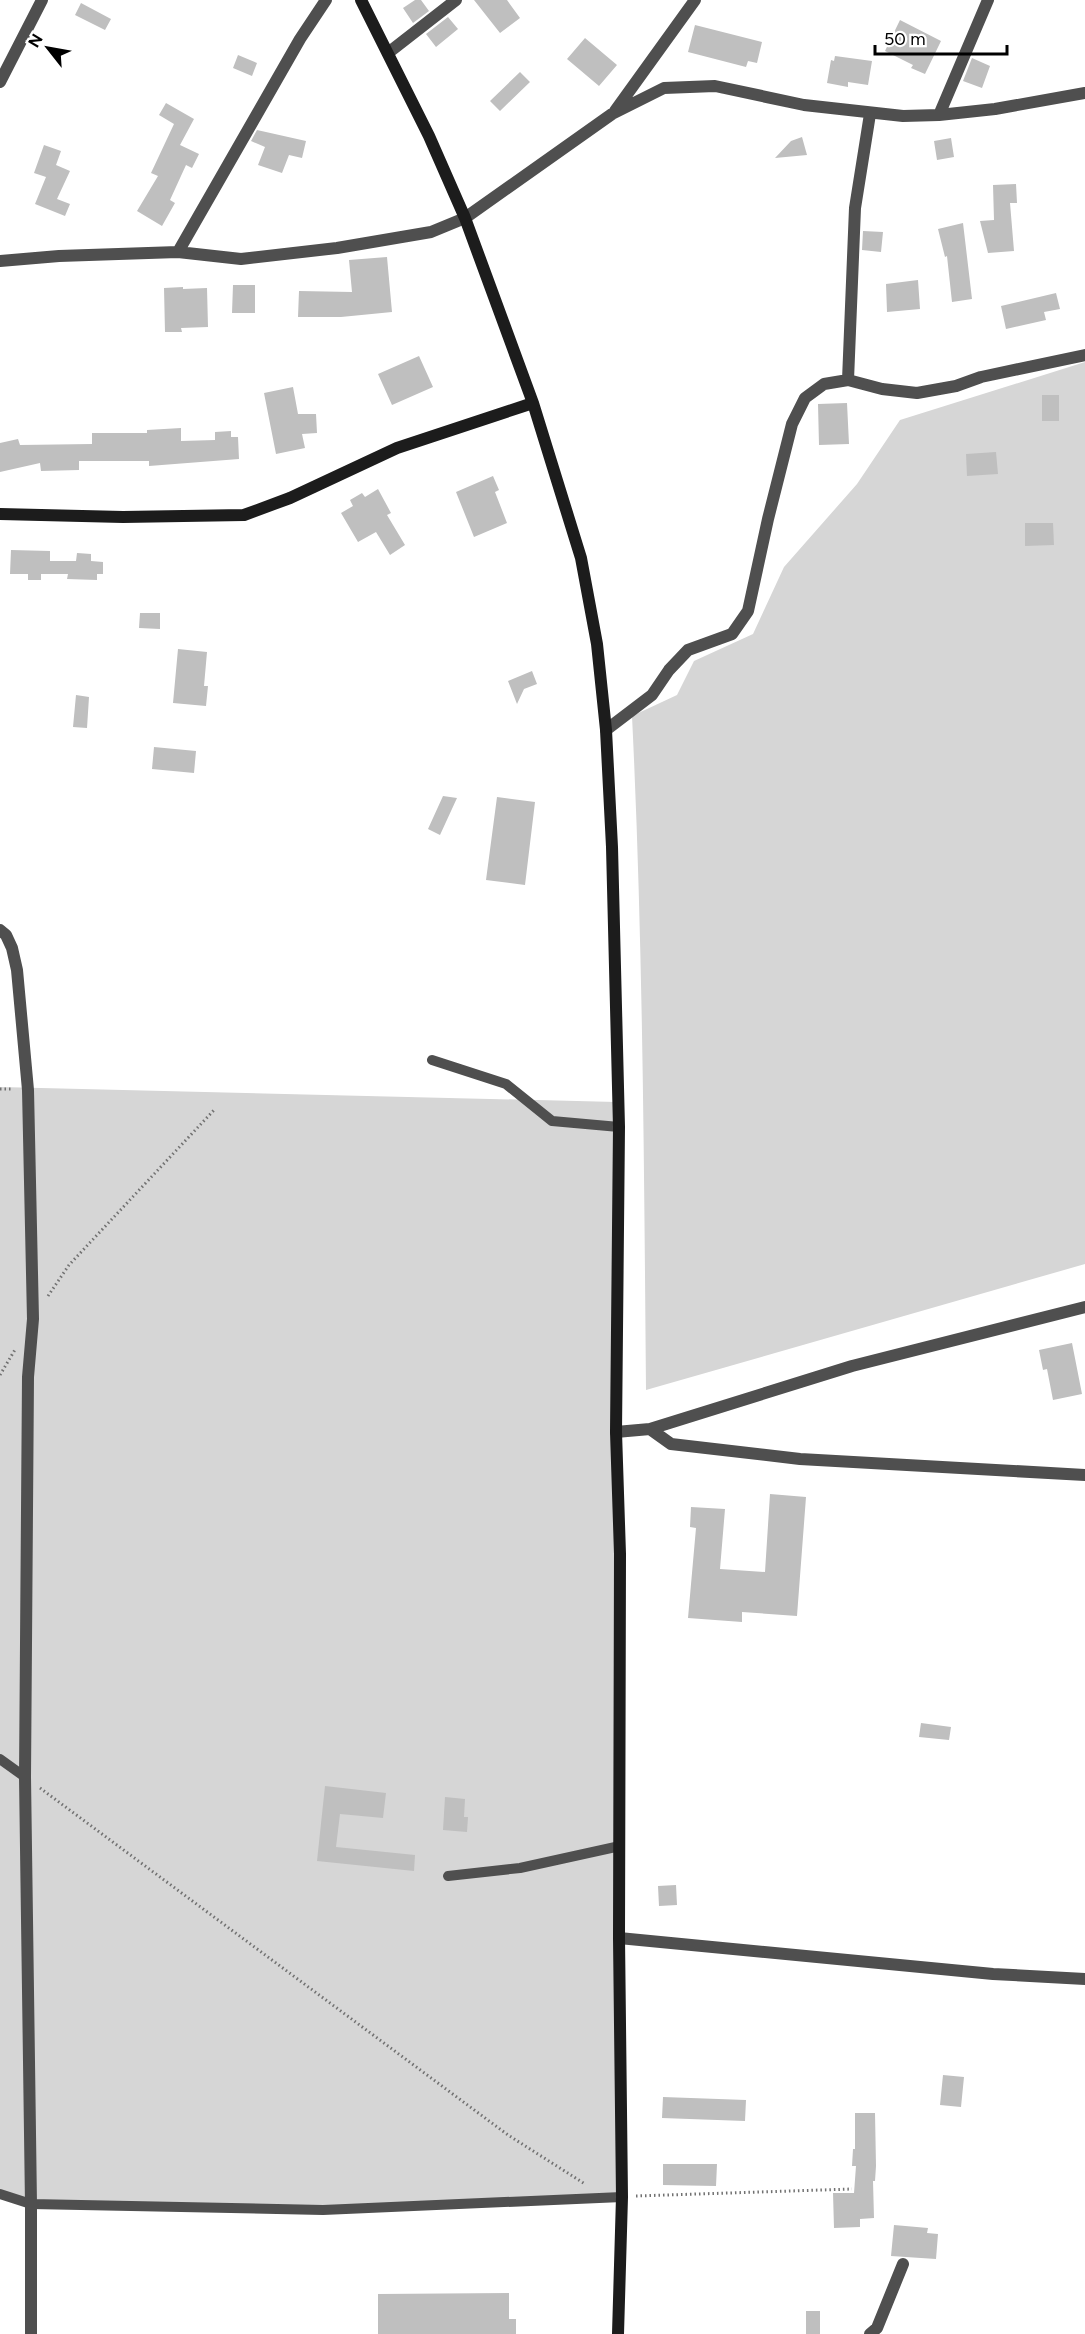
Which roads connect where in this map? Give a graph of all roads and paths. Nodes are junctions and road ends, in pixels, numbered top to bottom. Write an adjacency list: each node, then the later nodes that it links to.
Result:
1 (42, 0): 8 (street)
2 (326, 0): 14 (street)
3 (361, 0): 7 (main road)
4 (456, 0): 7 (street)
5 (695, 0): 10 (street)
6 (987, 0): 12 (street)
7 (388, 53): 13 (main road)
8 (0, 82)
9 (1085, 93): 12 (street)
10 (612, 114): 11 (street); 13 (street)
11 (870, 114): 12 (street); 17 (street)
12 (939, 115)
13 (465, 218): 14 (street); 18 (main road)
14 (178, 252): 15 (street)
15 (0, 261)
16 (1085, 355): 17 (street)
17 (848, 380): 20 (street)
18 (533, 403): 19 (main road); 20 (main road)
19 (0, 514)
20 (606, 730): 24 (main road)
21 (0, 930): 26 (street)
22 (432, 1060): 24 (lane)
23 (215, 1109): 26 (path)
24 (619, 1127): 30 (main road)
25 (1085, 1307): 29 (street)
26 (33, 1319): 33 (street)
27 (16, 1347): 28 (path)
28 (0, 1375)
29 (650, 1429): 30 (street); 31 (street)
30 (616, 1432): 34 (main road)
31 (1085, 1475)
32 (0, 1759): 33 (lane)
33 (25, 1777): 40 (path); 42 (street)
34 (620, 1846): 35 (lane); 36 (main road)
35 (448, 1876)
36 (619, 1938): 37 (street); 41 (main road)
37 (1085, 1979)
38 (852, 2189): 41 (path)
39 (0, 2194): 42 (lane)
40 (604, 2197): 41 (lane); 42 (lane)
41 (622, 2197): 45 (main road)
42 (32, 2204): 44 (street)
43 (903, 2264): 46 (street)
44 (31, 2334)
45 (618, 2334)
46 (870, 2334)

